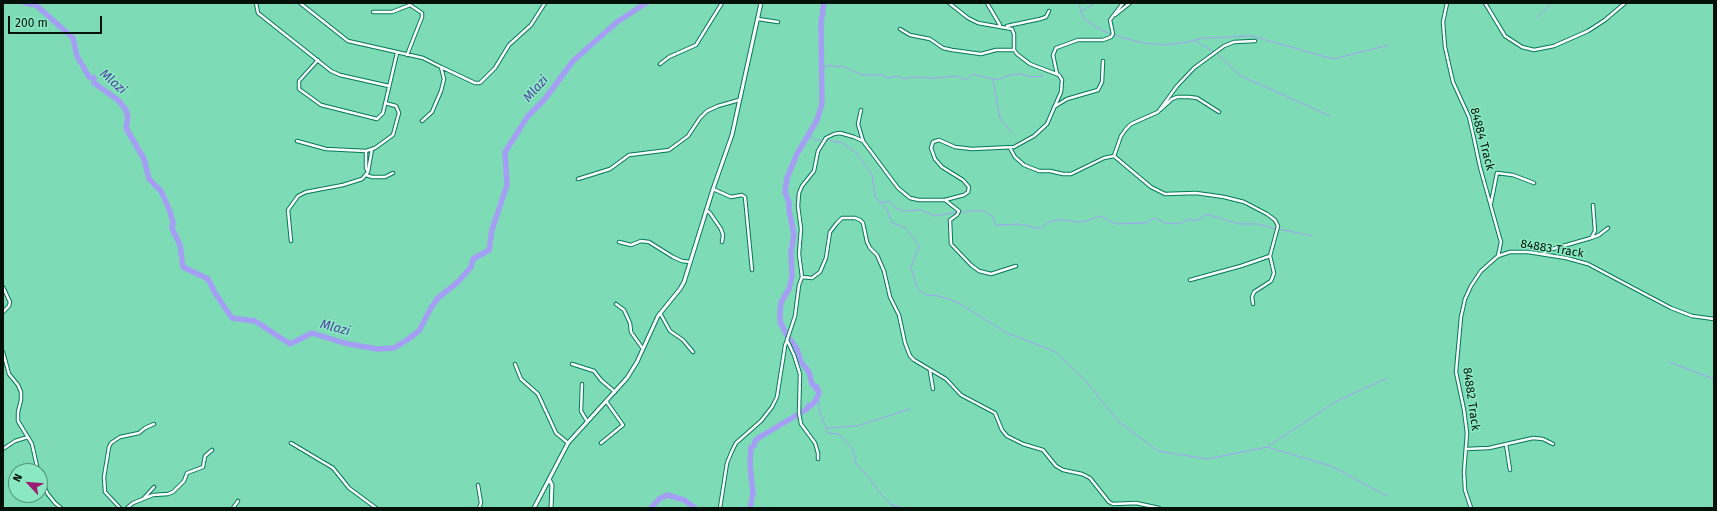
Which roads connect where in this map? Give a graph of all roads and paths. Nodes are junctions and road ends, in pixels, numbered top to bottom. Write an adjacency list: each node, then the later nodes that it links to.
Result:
1 (256, 3): 25 (street)
2 (300, 3): 23 (street)
3 (545, 3): 28 (street)
4 (722, 3): 27 (street)
5 (761, 3): 16 (street)
6 (949, 3): 18 (street)
7 (987, 3): 18 (street)
8 (1123, 3): 15 (street)
9 (1130, 3): 15 (street)
10 (1447, 3): 51 (street, 84884 Track)
11 (1485, 3): 12 (street)
12 (1625, 3)
13 (1049, 11): 19 (street)
14 (373, 12): 24 (street)
15 (1111, 18): 29 (street)
16 (758, 19): 17 (street); 31 (street)
17 (778, 22)
18 (1000, 26): 19 (street)
19 (1005, 26): 22 (street)
20 (900, 29): 22 (street)
21 (1255, 41): 35 (street)
22 (1014, 50): 29 (street)
23 (397, 53): 24 (street); 30 (street)
24 (407, 55): 28 (street)
25 (318, 60): 30 (street); 32 (street)
26 (1103, 61): 33 (street)
27 (660, 64)
28 (441, 67): 37 (street)
29 (1057, 74): 33 (street)
30 (389, 86): 32 (street)
31 (739, 100): 47 (street); 49 (street)
32 (385, 103): 41 (street)
33 (1054, 107): 40 (street)
34 (861, 110): 39 (street)
35 (1158, 112): 36 (street); 43 (street)
36 (1219, 112)
37 (422, 121)
38 (297, 141): 42 (street)
39 (863, 141): 50 (street); 65 (street)
40 (1010, 148): 43 (street); 50 (street)
41 (372, 149): 42 (street); 44 (street)
42 (366, 151): 44 (street)
43 (1114, 156): 60 (street)
44 (368, 172): 46 (street)
45 (393, 173): 46 (street)
46 (366, 175): 56 (street)
47 (578, 179)
48 (1534, 183): 51 (street)
49 (713, 188): 53 (street); 64 (street)
50 (945, 200): 63 (street)
51 (1491, 205): 61 (street, 84884 Track)
52 (1593, 205): 55 (street)
53 (706, 210): 58 (street); 62 (street)
54 (1608, 228): 55 (street)
55 (1591, 238): 59 (street)
56 (291, 240)
57 (619, 242): 62 (street)
58 (722, 242)
59 (1543, 255): 61 (street, 84883 Track); 72 (street, 84883 Track)
60 (1270, 256): 66 (street); 69 (street)
61 (1498, 256): 93 (street, 84882 Track)
62 (690, 262): 71 (street)
63 (1016, 266)
64 (752, 270)
65 (802, 277): 73 (street); 79 (street)
66 (1190, 280)
67 (3, 287): 70 (street)
68 (616, 304): 74 (street)
69 (1253, 304)
70 (3, 312)
71 (660, 313): 74 (street); 76 (street)
72 (1714, 319)
73 (787, 339): 95 (street); 112 (street)
74 (643, 349): 82 (street)
75 (3, 352): 86 (street)
76 (692, 352)
77 (515, 364): 88 (street)
78 (572, 364): 82 (street)
79 (930, 370): 81 (street); 113 (street)
80 (582, 384): 84 (street)
81 (933, 389)
82 (615, 392): 83 (street)
83 (606, 401): 84 (street); 89 (street)
84 (587, 421): 88 (street)
85 (154, 424): 105 (street)
86 (28, 438): 92 (street); 96 (street)
87 (291, 443): 108 (street)
88 (568, 443): 98 (street)
89 (602, 443)
90 (1506, 444): 91 (street); 93 (street); 97 (street)
91 (1553, 444)
92 (3, 449)
93 (1467, 449): 114 (street, 84882 Track)
94 (212, 450): 102 (street)
95 (818, 459)
96 (36, 463)
97 (1510, 470)
98 (549, 478): 110 (street); 111 (street)
99 (478, 485): 109 (street)
100 (154, 487): 102 (street)
101 (48, 494): 104 (street)
102 (143, 499): 106 (street)
103 (238, 501): 107 (street)
104 (61, 508)
105 (120, 508)
106 (127, 508)
107 (233, 508)
108 (376, 508)
109 (479, 508)
110 (534, 508)
111 (550, 508)
112 (720, 508)
113 (1159, 508)
114 (1472, 508)

